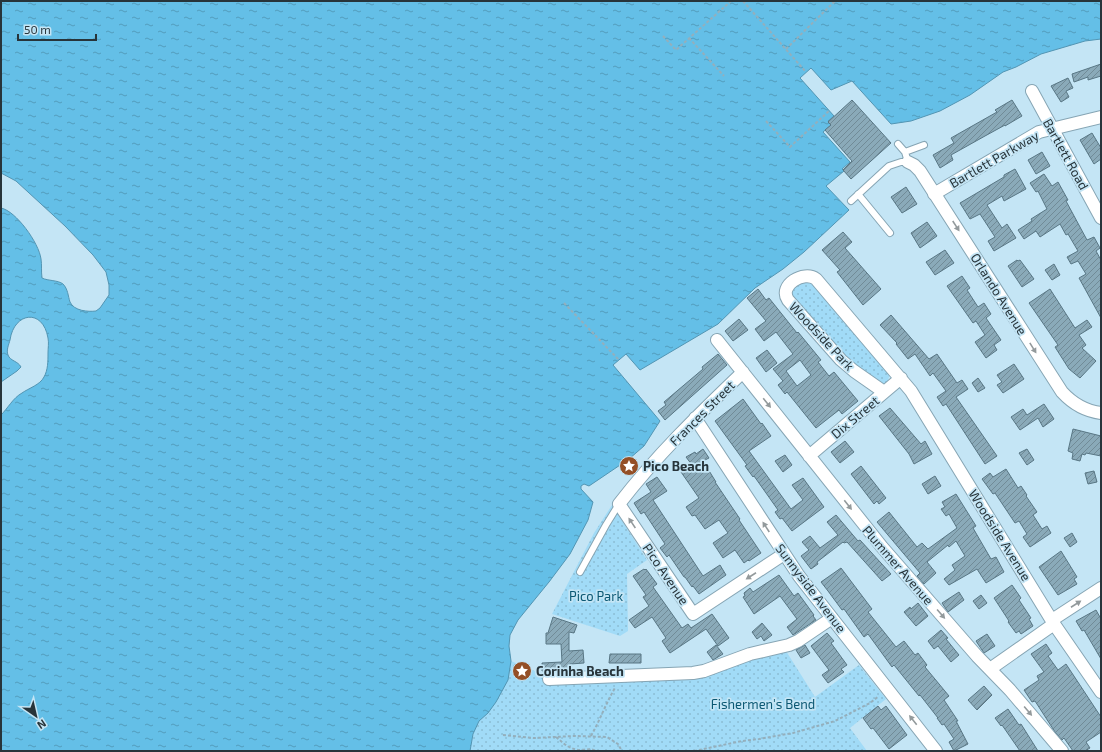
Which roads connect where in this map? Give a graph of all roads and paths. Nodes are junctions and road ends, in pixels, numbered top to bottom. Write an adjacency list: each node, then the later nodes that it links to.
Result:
1 (731, 1): 5 (path)
2 (743, 1): 6 (path)
3 (835, 1): 6 (path)
4 (663, 36): 5 (path)
5 (689, 38): 8 (path)
6 (786, 49): 7 (path)
7 (806, 72)
8 (724, 76)
9 (1032, 91): 13 (street, Bartlett Road)
10 (829, 111): 12 (path)
11 (1101, 117): 13 (street, Bartlett Parkway)
12 (766, 121)
13 (1052, 128): 18 (street, Bartlett Parkway); 20 (street, Bartlett Road)
14 (898, 144): 16 (lane)
15 (924, 145): 16 (lane)
16 (906, 157): 17 (lane); 18 (street, Orlando Avenue)
17 (858, 194): 19 (lane); 21 (lane)
18 (934, 194): 28 (street, Orlando Avenue, one-way to 28)
19 (850, 201)
20 (1101, 218)
21 (890, 232)
22 (564, 303): 24 (path)
23 (717, 340): 25 (street, Frances Street)
24 (619, 360)
25 (743, 372): 29 (street, Frances Street); 30 (street, Plummer Avenue, one-way to 30)
26 (901, 378): 27 (street, Dix Street); 27 (street, Woodside Park); 36 (street, Woodside Avenue)
27 (884, 392): 30 (street, Dix Street)
28 (1101, 413)
29 (695, 418): 31 (street, Frances Street); 32 (street, Sunnyside Avenue, one-way to 29)
30 (809, 456): 37 (street, Plummer Avenue, one-way to 37)
31 (619, 504): 32 (street, Pico Avenue, one-way to 31); 33 (lane)
32 (784, 554): 35 (street, Sunnyside Avenue)
33 (580, 572)
34 (1101, 588): 36 (street, one-way to 34)
35 (832, 618): 38 (street); 40 (street, Sunnyside Avenue)
36 (1053, 622): 37 (street); 41 (street, Woodside Avenue)
37 (990, 669): 49 (street, Plummer Avenue, one-way to 49)
38 (621, 676): 39 (street); 44 (path)
39 (549, 679)
40 (889, 690): 47 (path); 48 (street, Sunnyside Avenue, one-way to 40)
41 (1101, 692)
42 (503, 736): 43 (path)
43 (555, 736): 44 (path); 45 (path)
44 (591, 736): 46 (path)
45 (596, 751)
46 (622, 751)
47 (694, 751)
48 (936, 751)
49 (1062, 751)

